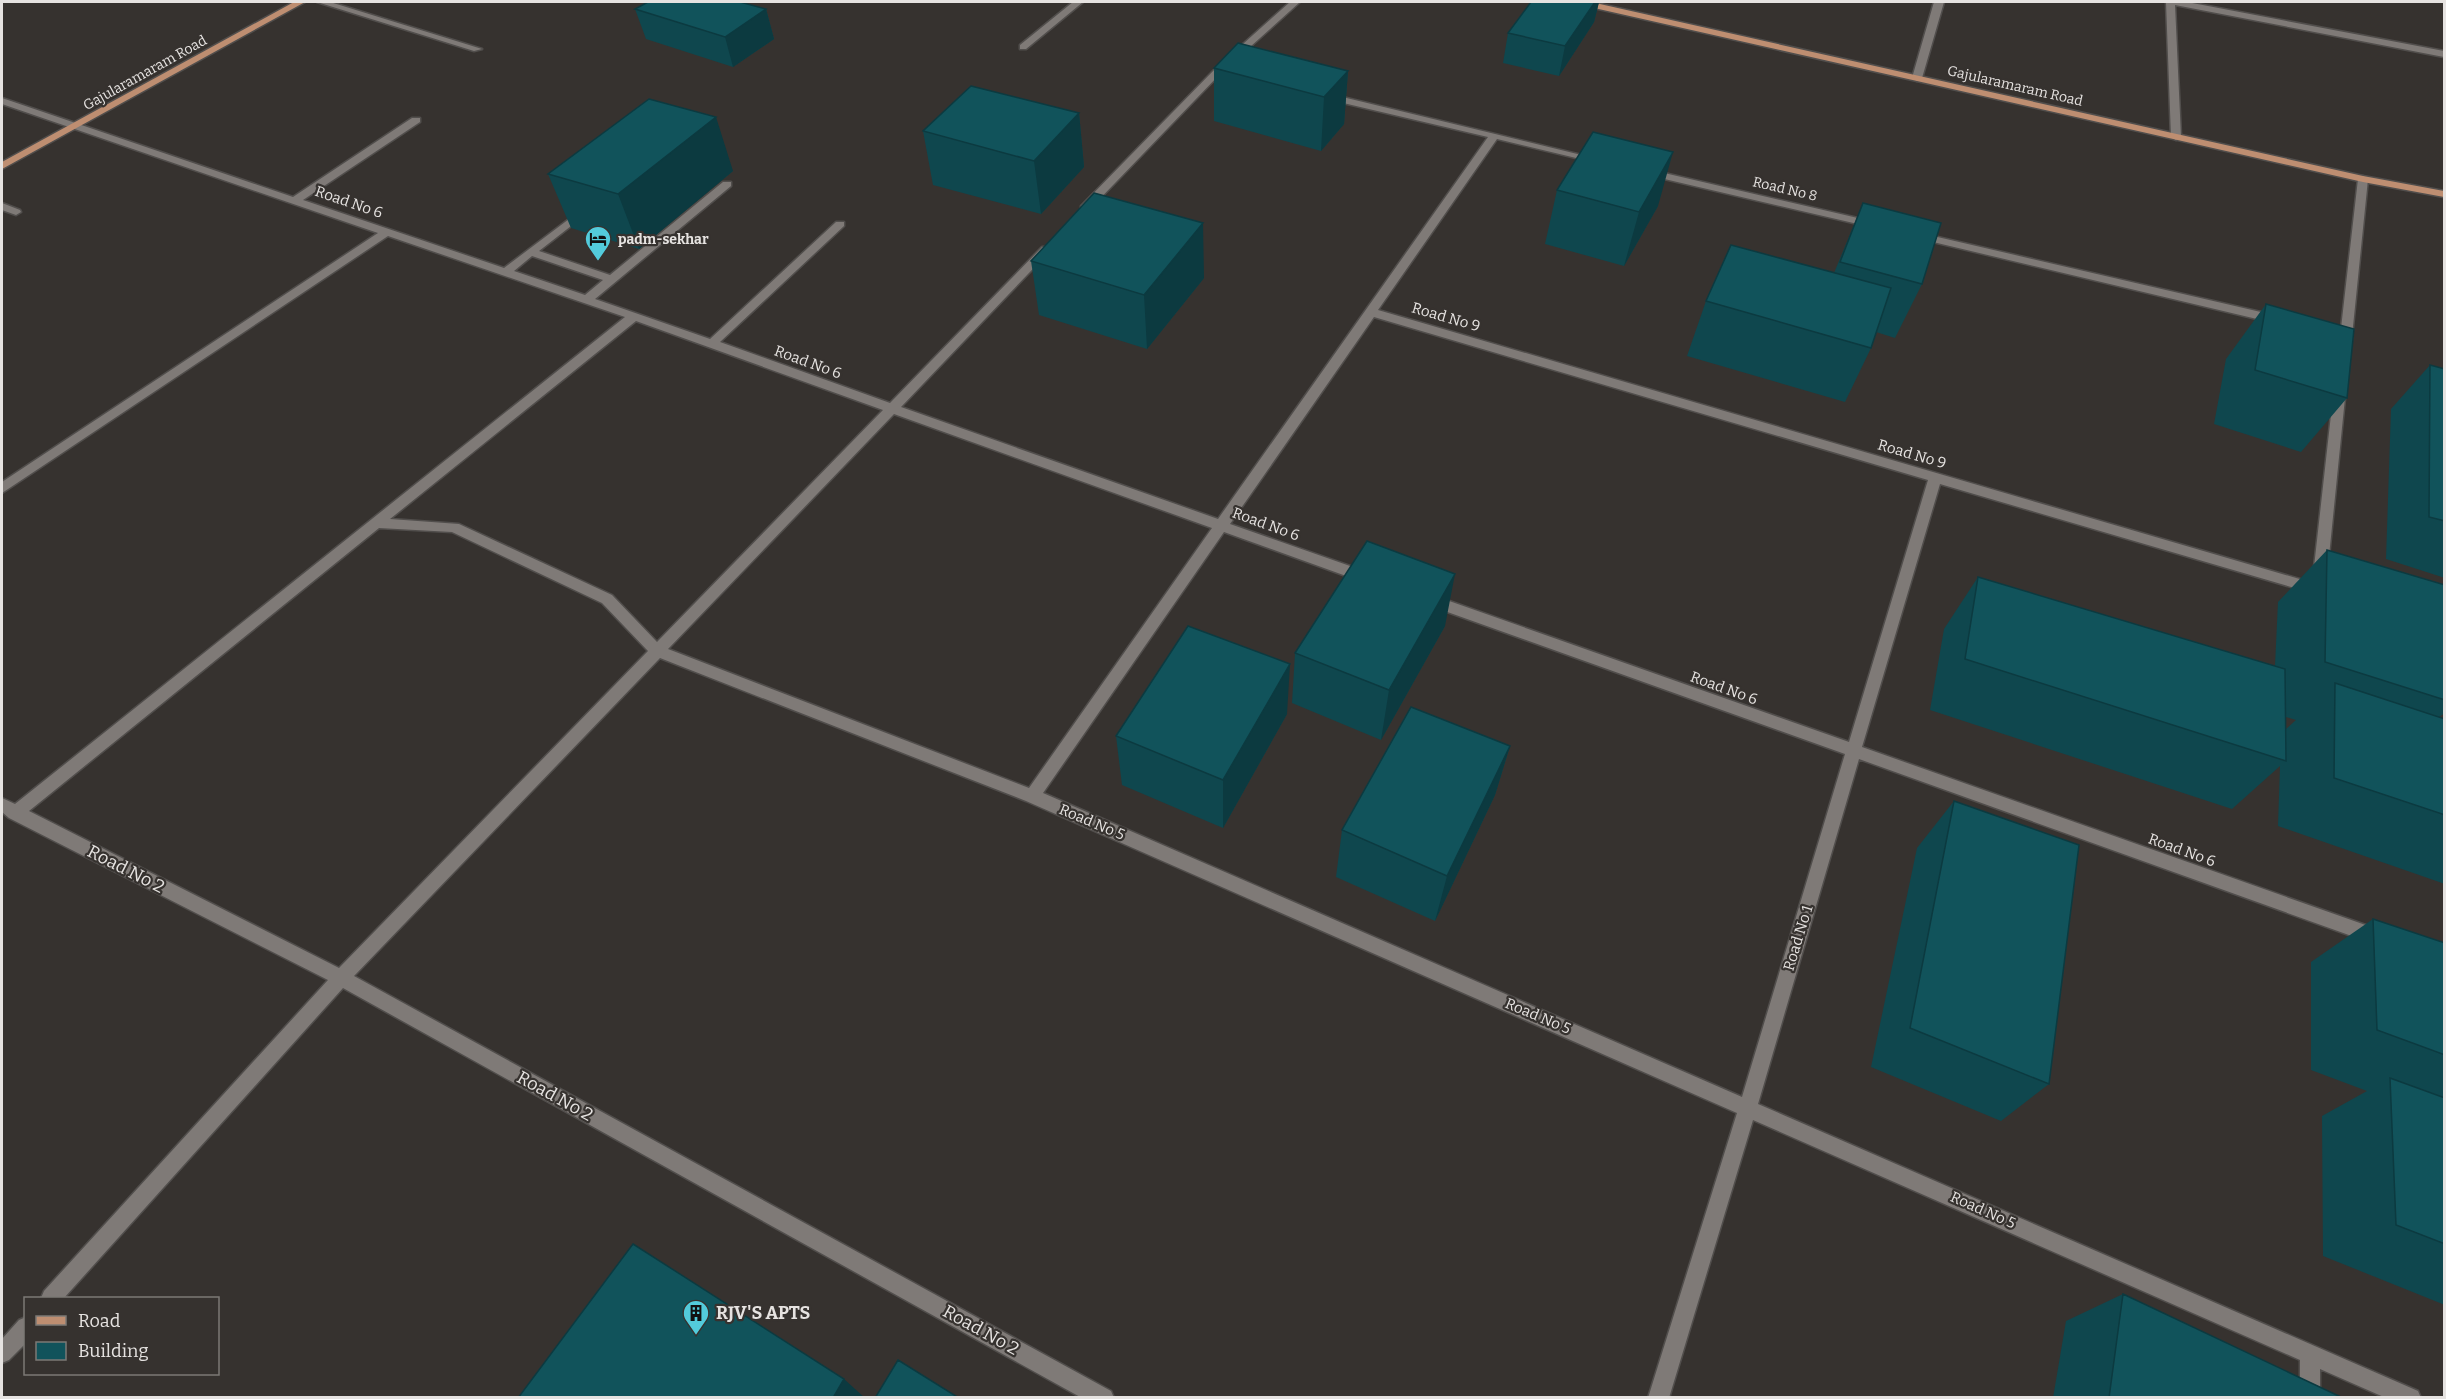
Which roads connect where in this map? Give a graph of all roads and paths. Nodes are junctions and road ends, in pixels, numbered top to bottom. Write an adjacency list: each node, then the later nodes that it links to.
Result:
1 (300, 2): 17 (main road, Gajularamaram Road)
2 (322, 2): 11 (street)
3 (1078, 2): 10 (street)
4 (1295, 2): 30 (street)
5 (1581, 2): 9 (main road, Gajularamaram Road)
6 (1940, 2): 13 (street)
7 (2170, 2): 19 (street)
8 (2175, 2): 12 (street)
9 (1604, 4): 13 (main road, Gajularamaram Road)
10 (1023, 47)
11 (477, 49)
12 (2445, 54)
13 (1917, 78): 19 (main road, Gajularamaram Road)
14 (1310, 93): 18 (street)
15 (2, 101): 17 (street, Road No 6)
16 (416, 120): 26 (street)
17 (74, 128): 21 (main road, Gajularamaram Road); 26 (street, Road No 6)
18 (1494, 136): 20 (street); 40 (street)
19 (2176, 136): 23 (main road, Gajularamaram Road)
20 (1610, 163)
21 (2, 166)
22 (1634, 169): 32 (street, Road No 8)
23 (2363, 179): 25 (main road, Gajularamaram Road); 45 (street, Road No 9)
24 (727, 184): 38 (street)
25 (2445, 194)
26 (294, 201): 33 (street, Road No 6)
27 (595, 202): 36 (street)
28 (2, 206): 29 (street)
29 (16, 212)
30 (1071, 223)
31 (840, 224): 43 (street)
32 (1891, 229)
33 (387, 232): 37 (street, Road No 6); 46 (street)
34 (1902, 232): 42 (street)
35 (1054, 240): 44 (street)
36 (530, 252): 37 (street); 38 (street)
37 (504, 273): 39 (street, Road No 6)
38 (611, 279): 39 (street)
39 (586, 300): 41 (street, Road No 6)
40 (1371, 312): 45 (street, Road No 9); 48 (street)
41 (634, 316): 43 (street, Road No 6); 47 (street)
42 (2288, 322)
43 (711, 344): 44 (street, Road No 6)
44 (891, 409): 48 (street, Road No 6); 51 (street)
45 (1935, 477): 52 (street, Road No 1)
46 (2, 488)
47 (376, 523): 51 (street); 54 (street)
48 (1221, 526): 49 (street, Road No 6); 53 (street)
49 (1379, 582)
50 (1413, 594): 52 (street, Road No 6)
51 (657, 651): 53 (street, Road No 5); 56 (street)
52 (1854, 751): 55 (street, Road No 6); 57 (street, Road No 1)
53 (1032, 796): 57 (street, Road No 5)
54 (8, 809): 56 (street, Road No 2)
55 (2389, 942)
56 (341, 978): 58 (street); 62 (street, Road No 2)
57 (1748, 1107): 61 (street, Road No 5); 63 (street, Road No 1)
58 (53, 1297)
59 (24, 1329): 60 (street)
60 (2, 1353)
61 (2310, 1353): 64 (street); 65 (street, Road No 5)
62 (1104, 1398)
63 (1658, 1398)
64 (2310, 1398)
65 (2412, 1398)

